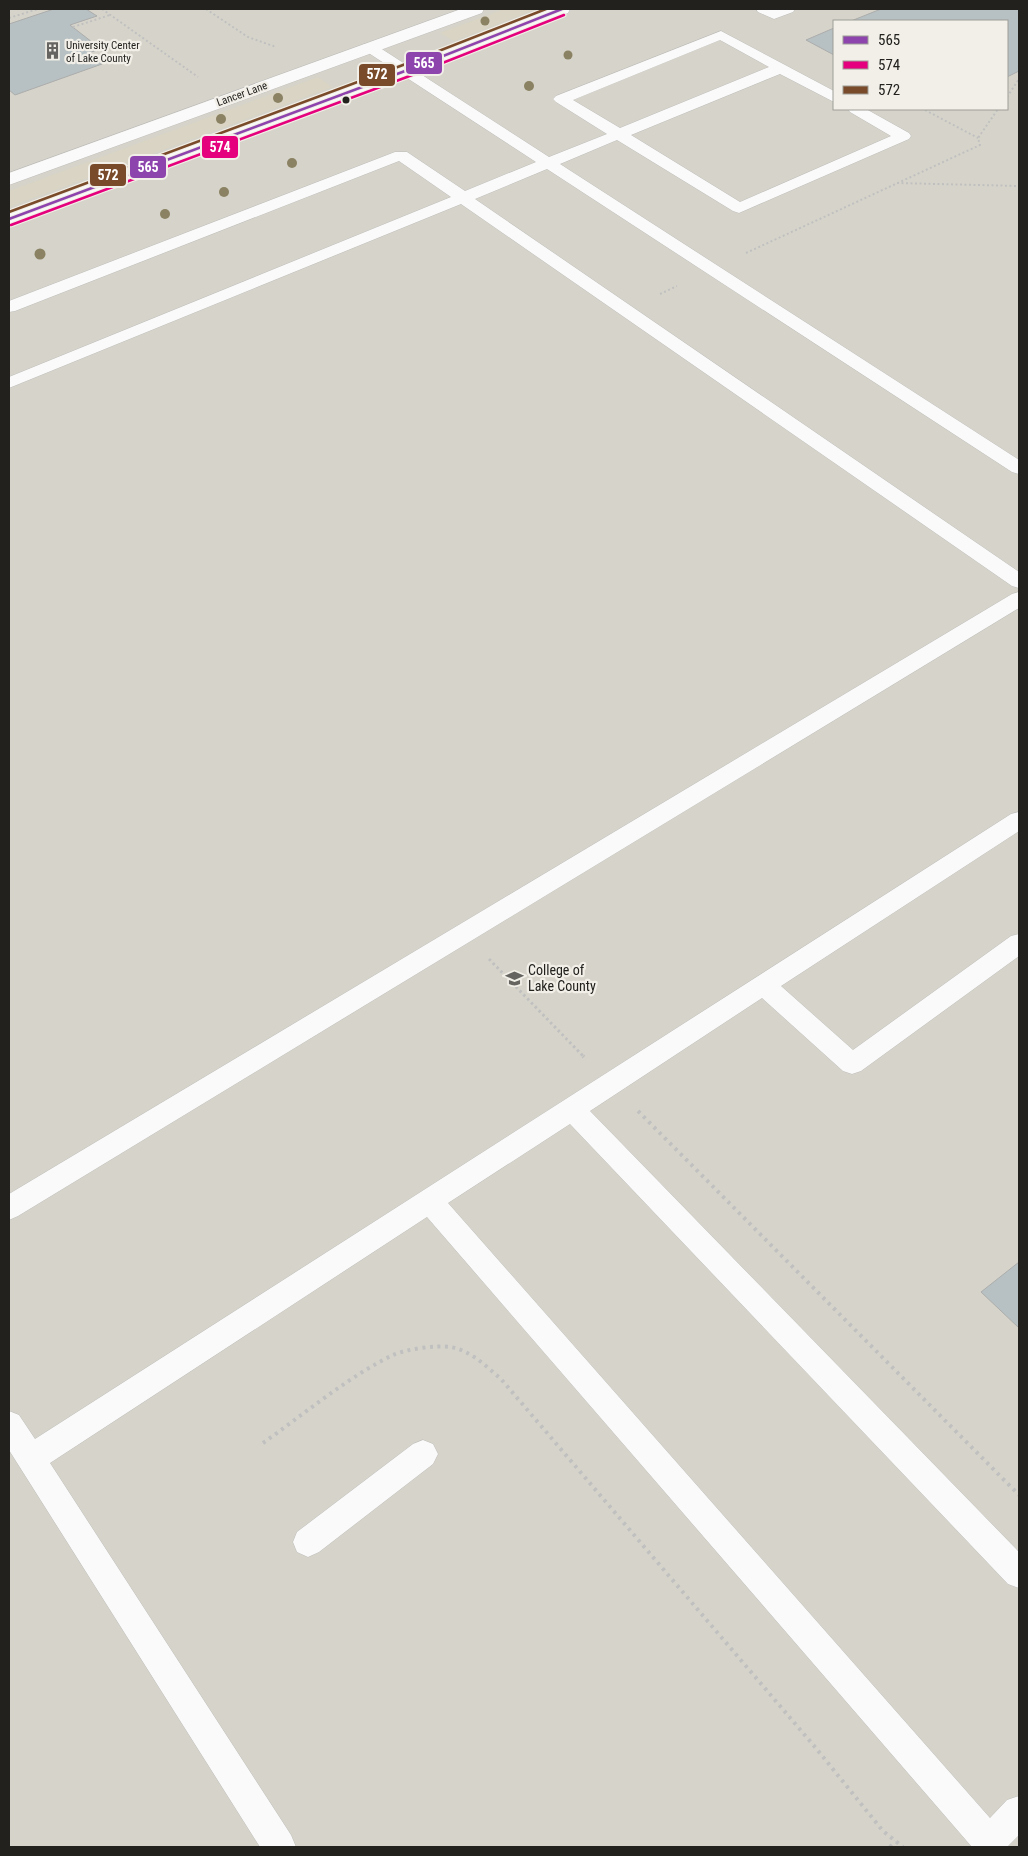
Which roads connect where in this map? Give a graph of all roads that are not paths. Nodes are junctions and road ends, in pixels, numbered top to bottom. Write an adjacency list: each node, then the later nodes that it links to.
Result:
1 (476, 9): 5 (street, Lancer Lane)
2 (562, 9): 7 (street)
3 (763, 9): 4 (lane)
4 (788, 9)
5 (369, 47): 7 (lane); 12 (street, Lancer Lane)
6 (781, 68): 8 (lane); 10 (lane); 10 (lane)
7 (405, 71): 11 (lane); 14 (street)
8 (833, 96)
9 (857, 110): 10 (lane)
10 (620, 134): 11 (lane)
11 (547, 164): 13 (lane); 17 (lane)
12 (9, 179)
13 (462, 197): 15 (lane); 16 (lane); 18 (lane)
14 (9, 219)
15 (9, 307)
16 (9, 383)
17 (1019, 468)
18 (1019, 581)
19 (1019, 599): 25 (lane)
20 (1019, 820): 22 (lane)
21 (1019, 943): 22 (lane)
22 (764, 985): 23 (lane)
23 (572, 1109): 24 (lane); 30 (lane)
24 (429, 1201): 28 (lane); 31 (lane)
25 (9, 1208)
26 (9, 1425): 28 (lane)
27 (422, 1454): 29 (lane)
28 (30, 1459): 32 (lane)
29 (308, 1542)
30 (1019, 1573)
31 (1019, 1812)
32 (279, 1847)

